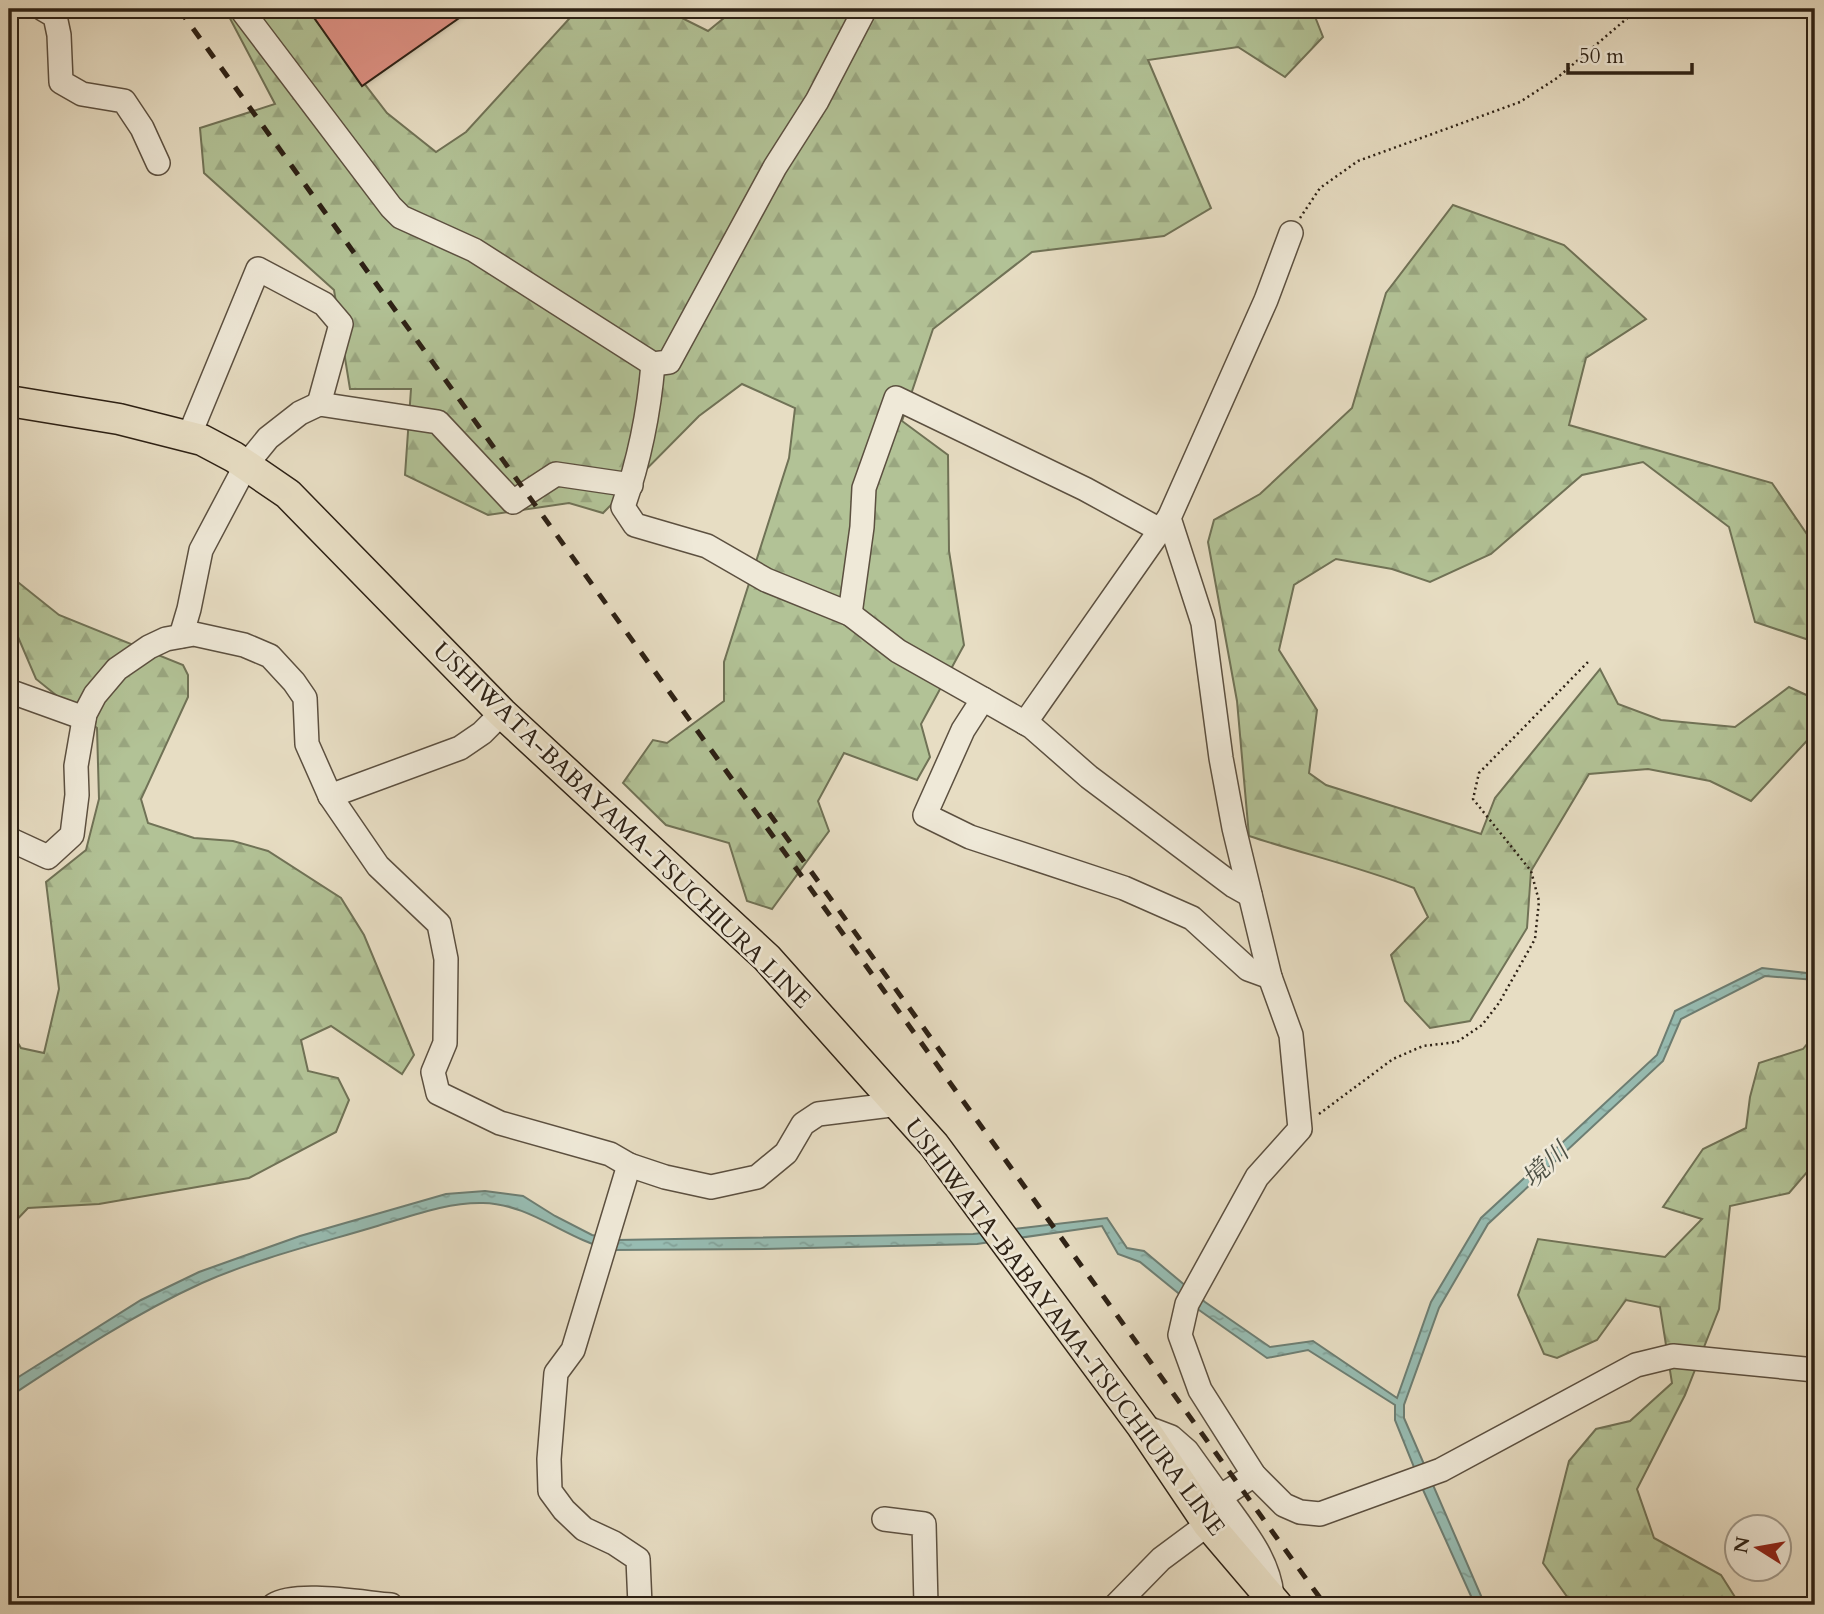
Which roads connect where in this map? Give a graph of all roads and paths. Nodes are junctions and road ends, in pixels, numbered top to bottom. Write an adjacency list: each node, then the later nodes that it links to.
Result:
1 (43, 9): 5 (street)
2 (241, 9): 7 (street)
3 (865, 9): 7 (street)
4 (1639, 9): 6 (path)
5 (158, 163)
6 (1291, 233): 13 (street)
7 (653, 364): 12 (street)
8 (9, 401): 10 (main road, USHIWATA-BABAYAMA-TSUCHIURA LINE)
9 (318, 404): 10 (street); 11 (street); 12 (street)
10 (190, 436): 11 (main road, USHIWATA-BABAYAMA-TSUCHIURA LINE)
11 (246, 465): 15 (street); 19 (main road, USHIWATA-BABAYAMA-TSUCHIURA LINE)
12 (631, 485): 14 (street)
13 (1165, 524): 14 (street); 21 (street); 24 (street)
14 (850, 614): 18 (street)
15 (181, 636): 20 (street); 22 (street)
16 (1588, 662): 27 (path)
17 (9, 691): 20 (street)
18 (983, 699): 21 (street); 25 (street)
19 (502, 713): 22 (street); 26 (main road, USHIWATA-BABAYAMA-TSUCHIURA LINE)
20 (84, 718): 23 (street)
21 (1025, 723): 24 (street)
22 (330, 796): 28 (street)
23 (9, 839)
24 (1250, 895): 25 (street)
25 (1270, 978): 27 (street)
26 (899, 1104): 28 (street); 30 (main road, USHIWATA-BABAYAMA-TSUCHIURA LINE)
27 (1300, 1129): 31 (street)
28 (629, 1166): 38 (street)
29 (1815, 1370): 31 (street)
30 (1142, 1426): 32 (street); 34 (main road, USHIWATA-BABAYAMA-TSUCHIURA LINE)
31 (1254, 1475): 32 (street)
32 (1220, 1497): 35 (street)
33 (884, 1519): 39 (street)
34 (1208, 1524): 35 (main road, USHIWATA-BABAYAMA-TSUCHIURA LINE); 40 (street)
35 (1274, 1602)
36 (274, 1605): 37 (street)
37 (391, 1605)
38 (640, 1605)
39 (926, 1605)
40 (1116, 1605)

